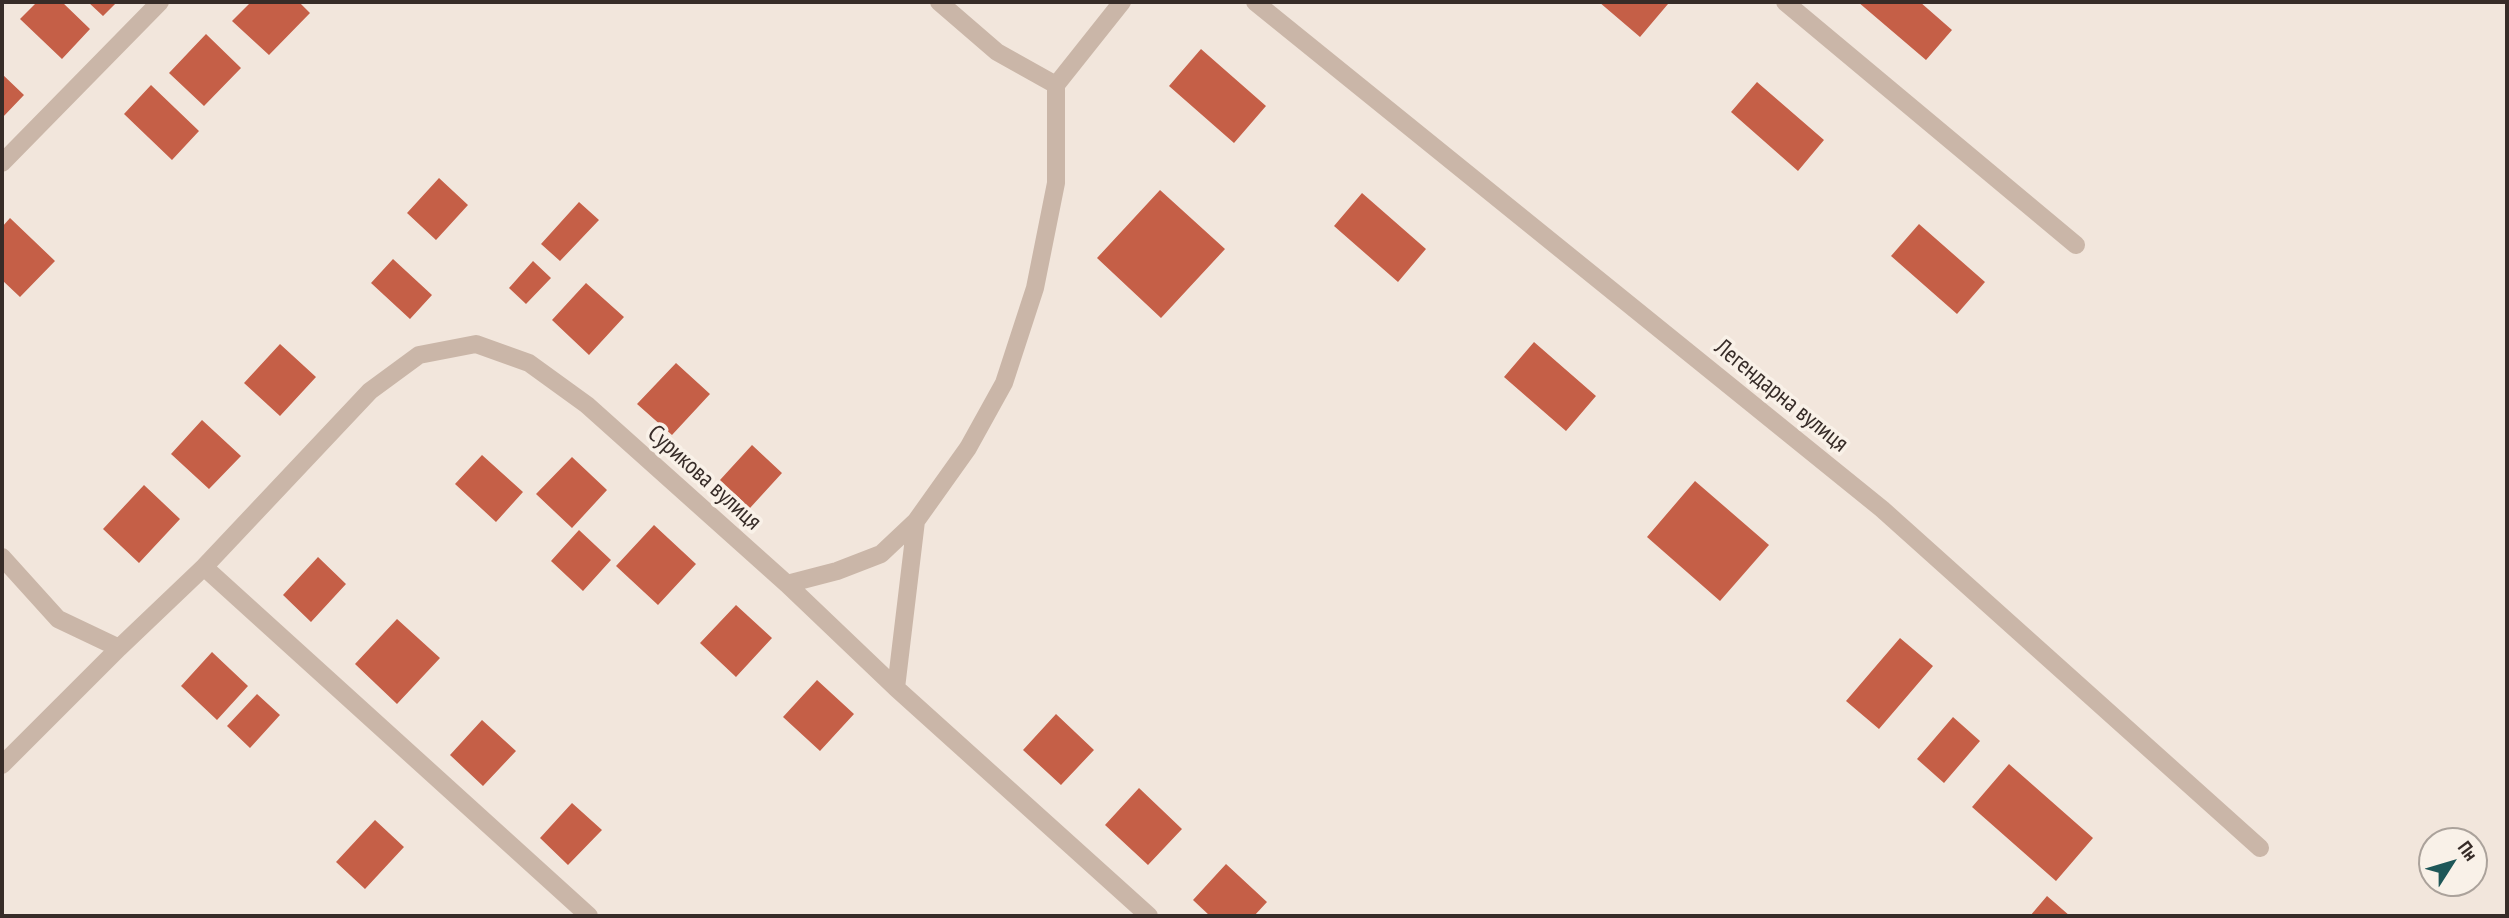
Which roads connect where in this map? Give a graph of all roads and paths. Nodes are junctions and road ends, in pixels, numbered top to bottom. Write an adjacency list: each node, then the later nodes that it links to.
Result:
1 (160, 2): 7 (street)
2 (939, 2): 6 (street)
3 (1122, 2): 6 (street)
4 (1255, 2): 16 (street, Легендарна вулиця)
5 (1785, 2): 8 (street)
6 (1056, 85): 9 (street)
7 (2, 163)
8 (2076, 245)
9 (916, 521): 12 (street); 14 (street)
10 (2, 557): 13 (street)
11 (204, 566): 12 (street, Сурикова вулиця); 13 (street, Сурикова вулиця); 17 (street)
12 (787, 584): 14 (street, Сурикова вулиця)
13 (119, 648): 15 (street, Сурикова вулиця)
14 (896, 688): 18 (street, Сурикова вулиця)
15 (2, 765)
16 (2260, 848)
17 (589, 916)
18 (1149, 916)

